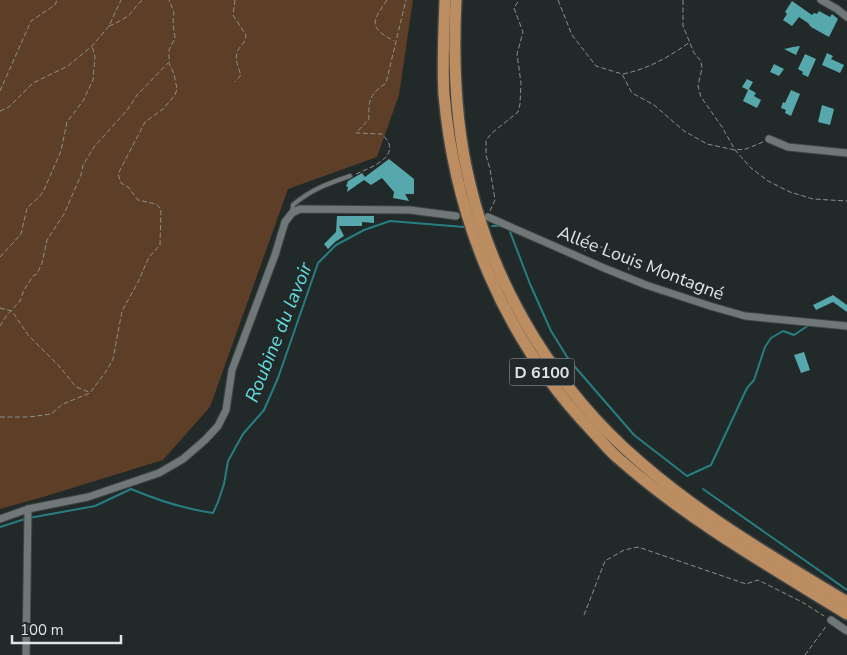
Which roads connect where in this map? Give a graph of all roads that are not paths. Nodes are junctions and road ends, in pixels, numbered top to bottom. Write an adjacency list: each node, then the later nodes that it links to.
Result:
1 (445, 0): 17 (main road, D 6100)
2 (456, 0): 16 (main road, D 6100)
3 (821, 0): 4 (street)
4 (837, 8): 5 (street); 6 (street)
5 (847, 8)
6 (847, 17)
7 (769, 139): 8 (street)
8 (847, 153)
9 (350, 176): 10 (lane)
10 (292, 213): 11 (street); 14 (street)
11 (456, 216)
12 (488, 216): 13 (street, Allée Louis Montagné)
13 (847, 326)
14 (28, 511): 15 (street); 20 (street)
15 (0, 519)
16 (847, 602)
17 (847, 614)
18 (831, 620): 19 (street)
19 (847, 631)
20 (26, 655)

